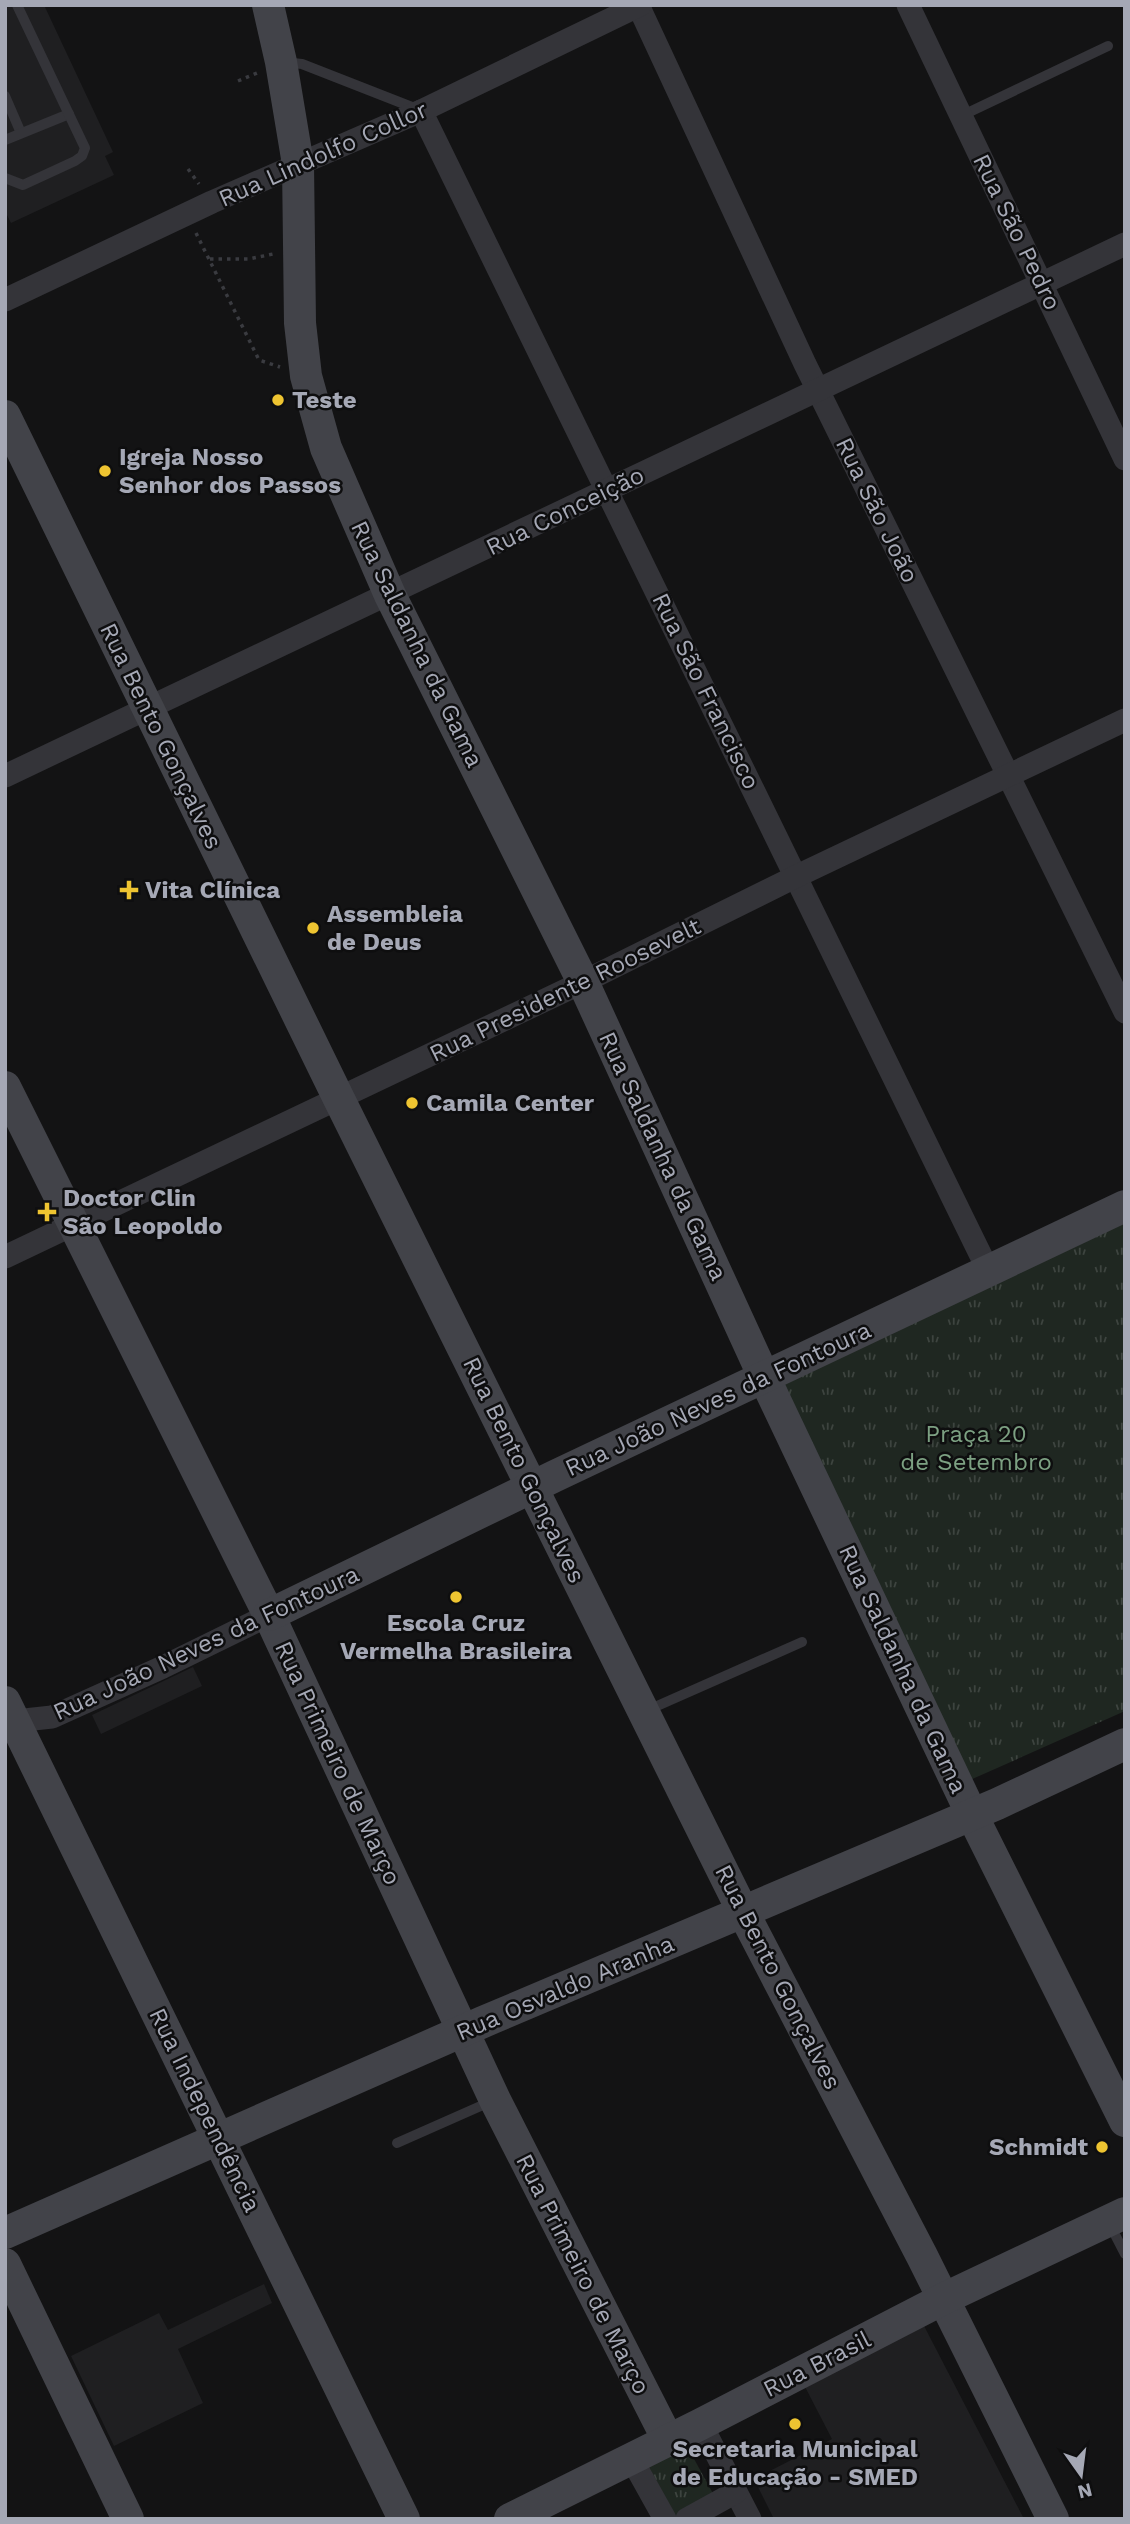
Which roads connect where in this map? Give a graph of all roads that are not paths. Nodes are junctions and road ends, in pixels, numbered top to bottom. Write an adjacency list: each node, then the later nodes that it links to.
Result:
1 (17, 5): 10 (lane)
2 (268, 5): 7 (street)
3 (289, 5): 7 (street)
4 (638, 5): 9 (street, Rua Lindolfo Collor); 19 (street, Rua São João)
5 (908, 5): 11 (street, Rua São Pedro)
6 (1108, 46): 11 (lane)
7 (292, 63): 9 (lane); 14 (street, Rua Saldanha da Gama)
8 (5, 96): 12 (lane)
9 (421, 111): 14 (street, Rua Lindolfo Collor); 22 (street, Rua São Francisco)
10 (69, 114): 12 (lane); 15 (lane)
11 (961, 116): 17 (street, Rua São Pedro)
12 (21, 133): 13 (lane)
13 (5, 140)
14 (308, 160): 18 (street, Rua Lindolfo Collor); 23 (street, Rua Saldanha da Gama)
15 (5, 178)
16 (1125, 244): 17 (street, Rua Conceição)
17 (1042, 284): 19 (street, Rua Conceição); 21 (street, Rua São Pedro)
18 (5, 300)
19 (818, 389): 22 (street, Rua Conceição); 26 (street, Rua São João)
20 (5, 416): 24 (street, Rua Bento Gonçalves)
21 (1125, 458)
22 (609, 491): 23 (street, Rua Conceição); 28 (street, Rua São Francisco)
23 (390, 595): 24 (street, Rua Conceição); 29 (street, Rua Saldanha da Gama)
24 (148, 710): 27 (street, Rua Conceição); 32 (street, Rua Bento Gonçalves)
25 (1125, 720): 26 (street, Rua Presidente Roosevelt)
26 (1007, 775): 28 (street, Rua Presidente Roosevelt); 30 (street, Rua São João)
27 (5, 776)
28 (797, 876): 29 (street, Rua Presidente Roosevelt); 36 (street, Rua São Francisco)
29 (583, 982): 32 (street, Rua Presidente Roosevelt); 37 (street, Rua Saldanha da Gama)
30 (1125, 1012)
31 (5, 1087): 34 (street, Rua Primeiro de Março)
32 (339, 1099): 34 (street, Rua Presidente Roosevelt); 38 (street, Rua Bento Gonçalves)
33 (1125, 1206): 36 (street, Rua João Neves da Fontoura)
34 (73, 1226): 35 (street, Rua Presidente Roosevelt); 39 (street, Rua Primeiro de Março)
35 (5, 1257)
36 (989, 1272): 37 (street, Rua João Neves da Fontoura)
37 (764, 1377): 38 (street, Rua João Neves da Fontoura); 44 (street, Rua Saldanha da Gama)
38 (532, 1488): 39 (street, Rua João Neves da Fontoura); 41 (street, Rua Bento Gonçalves)
39 (269, 1615): 42 (street, Rua João Neves da Fontoura); 46 (street, Rua Primeiro de Março)
40 (802, 1642): 41 (lane)
41 (644, 1712): 45 (street, Rua Bento Gonçalves)
42 (9, 1716): 49 (street, Rua Independência)
43 (1125, 1744): 44 (street, Rua Osvaldo Aranha)
44 (972, 1815): 45 (street, Rua Osvaldo Aranha); 48 (street, Rua Saldanha da Gama)
45 (743, 1912): 46 (street, Rua Osvaldo Aranha); 55 (street, Rua Bento Gonçalves)
46 (463, 2032): 47 (street, Rua Primeiro de Março); 49 (street, Rua Osvaldo Aranha)
47 (495, 2099): 50 (lane); 57 (street, Rua Primeiro de Março)
48 (1125, 2121)
49 (218, 2138): 52 (street, Rua Osvaldo Aranha); 62 (street, Rua Independência)
50 (397, 2143)
51 (1116, 2217): 53 (lane); 55 (street, Rua Brasil)
52 (5, 2234)
53 (1125, 2254)
54 (5, 2264): 61 (street)
55 (943, 2299): 56 (street, Rua Brasil); 60 (street, Rua Bento Gonçalves)
56 (701, 2424): 57 (street, Rua Brasil); 59 (street)
57 (668, 2440): 58 (street, Rua Brasil)
58 (631, 2458): 63 (street, Rua Brasil); 64 (street)
59 (736, 2493): 65 (street); 66 (street)
60 (1053, 2518)
61 (128, 2519)
62 (404, 2519)
63 (510, 2519)
64 (665, 2519)
65 (687, 2519)
66 (750, 2519)

